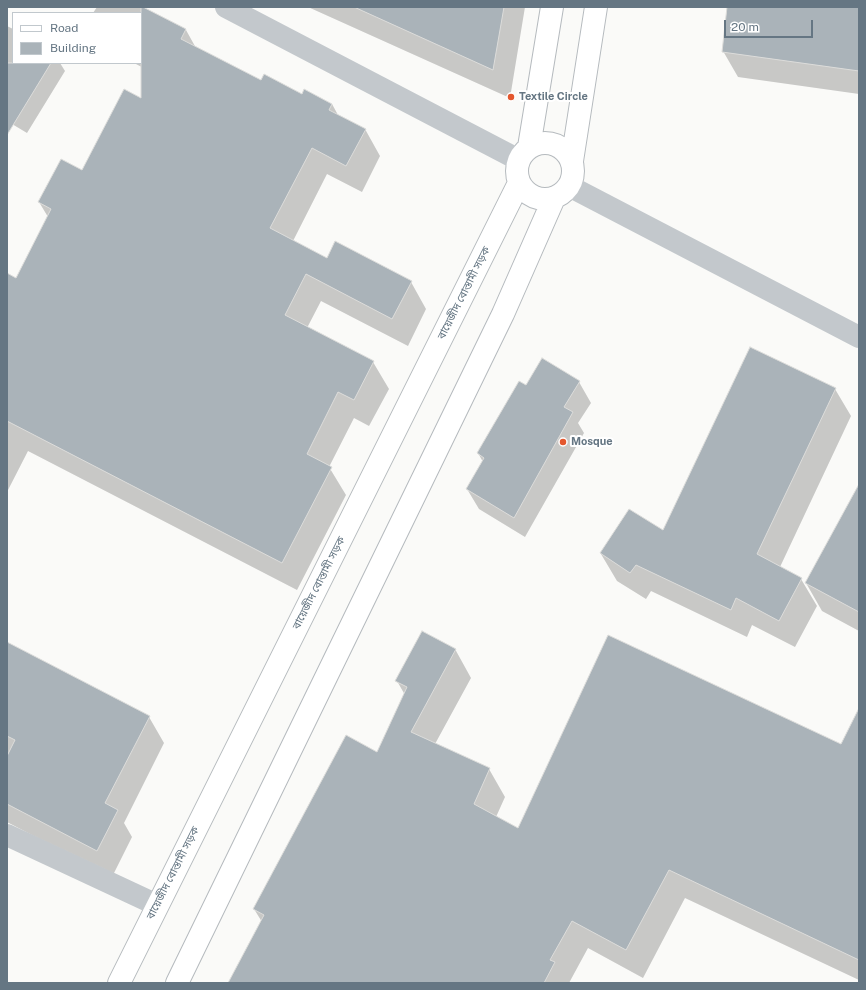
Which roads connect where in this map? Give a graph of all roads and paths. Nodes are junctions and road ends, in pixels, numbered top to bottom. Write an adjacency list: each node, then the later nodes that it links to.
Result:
1 (226, 7): 4 (street)
2 (552, 7): 4 (main road)
3 (596, 7): 5 (main road)
4 (524, 154): 5 (main road); 6 (main road)
5 (572, 161): 7 (main road)
6 (519, 183): 7 (main road); 10 (main road, বায়েজীদ বোস্তামী সড়ক)
7 (561, 192): 8 (street); 12 (main road)
8 (859, 337)
9 (7, 835): 10 (street)
10 (157, 904): 11 (main road, বায়েজীদ বোস্তামী সড়ক)
11 (119, 983)
12 (177, 983)

